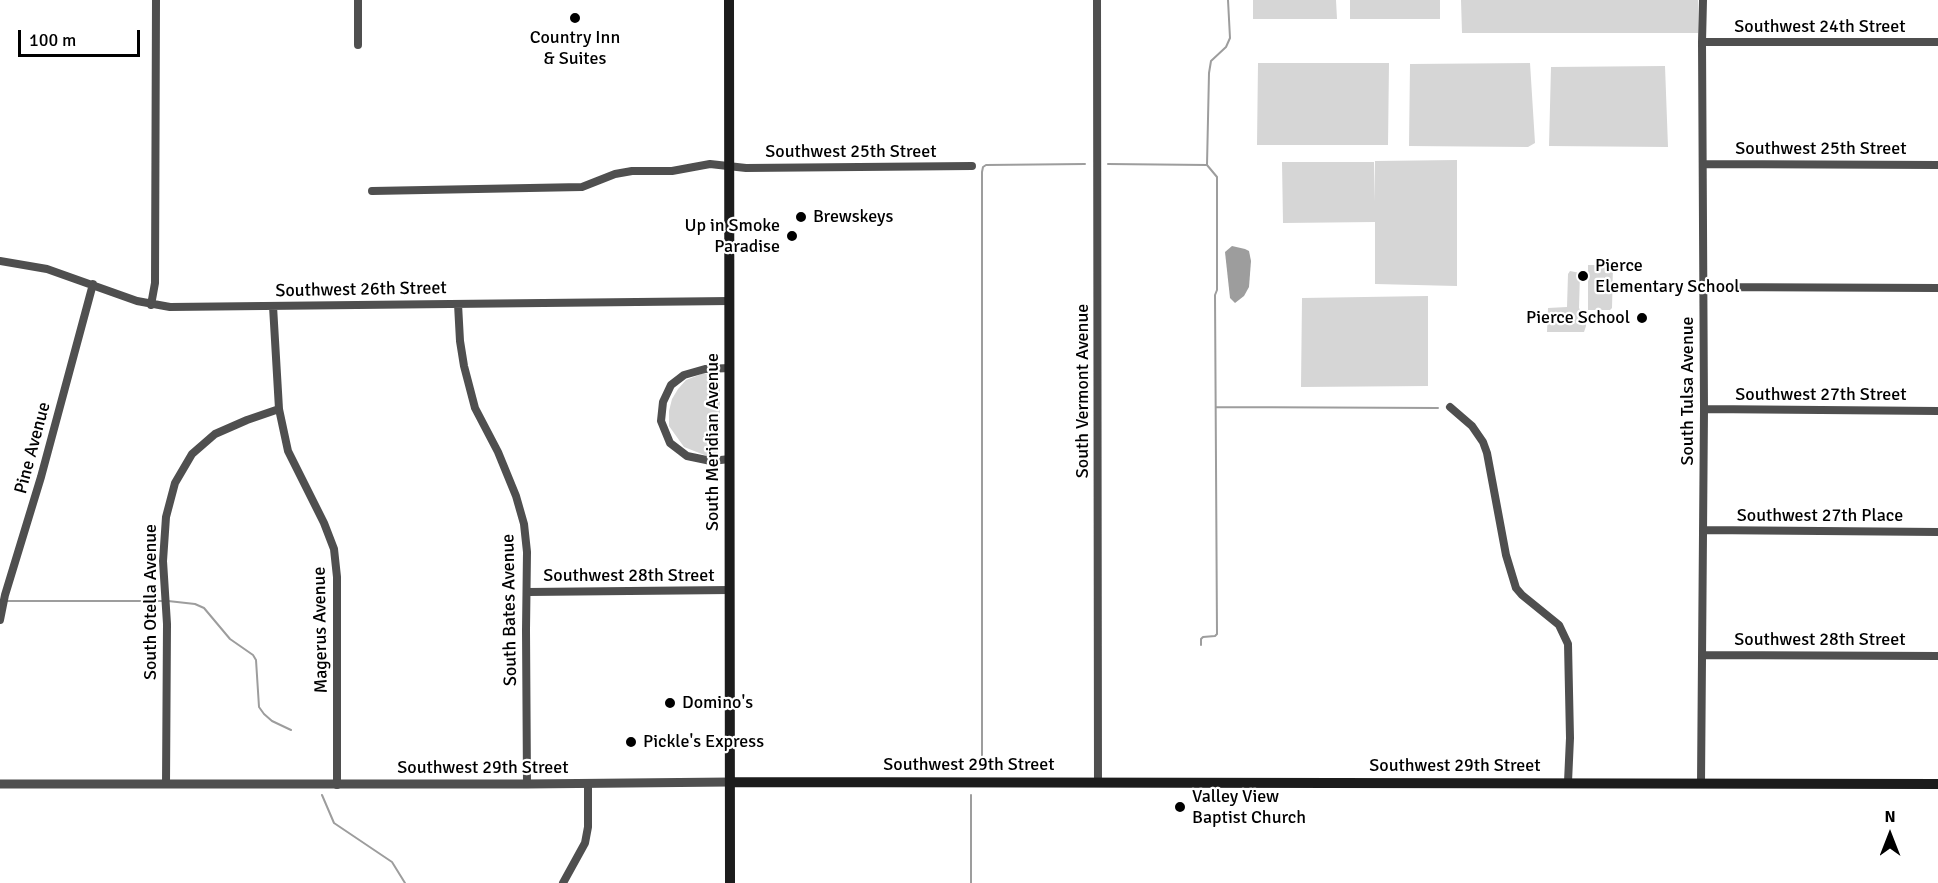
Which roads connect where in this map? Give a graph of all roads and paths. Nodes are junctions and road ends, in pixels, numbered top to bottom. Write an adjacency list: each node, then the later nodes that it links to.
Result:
1 (156, 0): 20 (street)
2 (358, 0): 8 (street)
3 (729, 0): 11 (main road, South Meridian Avenue)
4 (1097, 0): 36 (street, South Vermont Avenue)
5 (1703, 0): 6 (street, South Tulsa Avenue)
6 (1702, 42): 7 (street, Southwest 24th Street); 9 (street, South Tulsa Avenue)
7 (1938, 42)
8 (358, 45)
9 (1704, 164): 10 (street, Southwest 25th Street); 16 (street, South Tulsa Avenue)
10 (1938, 165)
11 (729, 166): 12 (street, Southwest 25th Street); 13 (street, Southwest 25th Street); 18 (main road, South Meridian Avenue)
12 (972, 166)
13 (372, 191)
14 (0, 261): 15 (street, Southwest 26th Street)
15 (93, 284): 20 (street, Southwest 26th Street); 32 (street, Pine Avenue)
16 (1704, 287): 17 (street); 25 (street, South Tulsa Avenue)
17 (1938, 288)
18 (730, 301): 19 (street, Southwest 26th Street); 22 (main road, South Meridian Avenue)
19 (458, 304): 21 (street, Southwest 26th Street); 31 (street, South Bates Avenue)
20 (151, 305): 21 (street, Southwest 26th Street)
21 (273, 306): 24 (street, Magerus Avenue)
22 (730, 368): 27 (main road, South Meridian Avenue); 27 (street)
23 (1450, 407): 37 (street)
24 (279, 409): 40 (street, South Otella Avenue); 41 (street, Magerus Avenue)
25 (1704, 409): 26 (street, Southwest 27th Street); 28 (street, South Tulsa Avenue)
26 (1938, 411)
27 (730, 459): 30 (main road, South Meridian Avenue)
28 (1703, 530): 29 (street, Southwest 27th Place); 33 (street, South Tulsa Avenue)
29 (1938, 532)
30 (730, 590): 31 (street, Southwest 28th Street); 35 (main road, South Meridian Avenue)
31 (528, 592): 42 (street, South Bates Avenue)
32 (0, 620)
33 (1703, 655): 34 (street, Southwest 28th Street); 38 (street, South Tulsa Avenue)
34 (1938, 656)
35 (730, 782): 36 (main road, Southwest 29th Street); 43 (street, Southwest 29th Street); 46 (main road, South Meridian Avenue)
36 (1098, 782): 37 (main road, Southwest 29th Street)
37 (1568, 782): 38 (main road, Southwest 29th Street)
38 (1701, 783): 44 (main road, Southwest 29th Street)
39 (0, 784): 40 (street, Southwest 29th Street)
40 (166, 784): 41 (street, Southwest 29th Street)
41 (337, 784): 42 (street, Southwest 29th Street)
42 (526, 784): 43 (street, Southwest 29th Street)
43 (588, 784): 45 (street)
44 (1938, 784)
45 (562, 883)
46 (730, 883)

